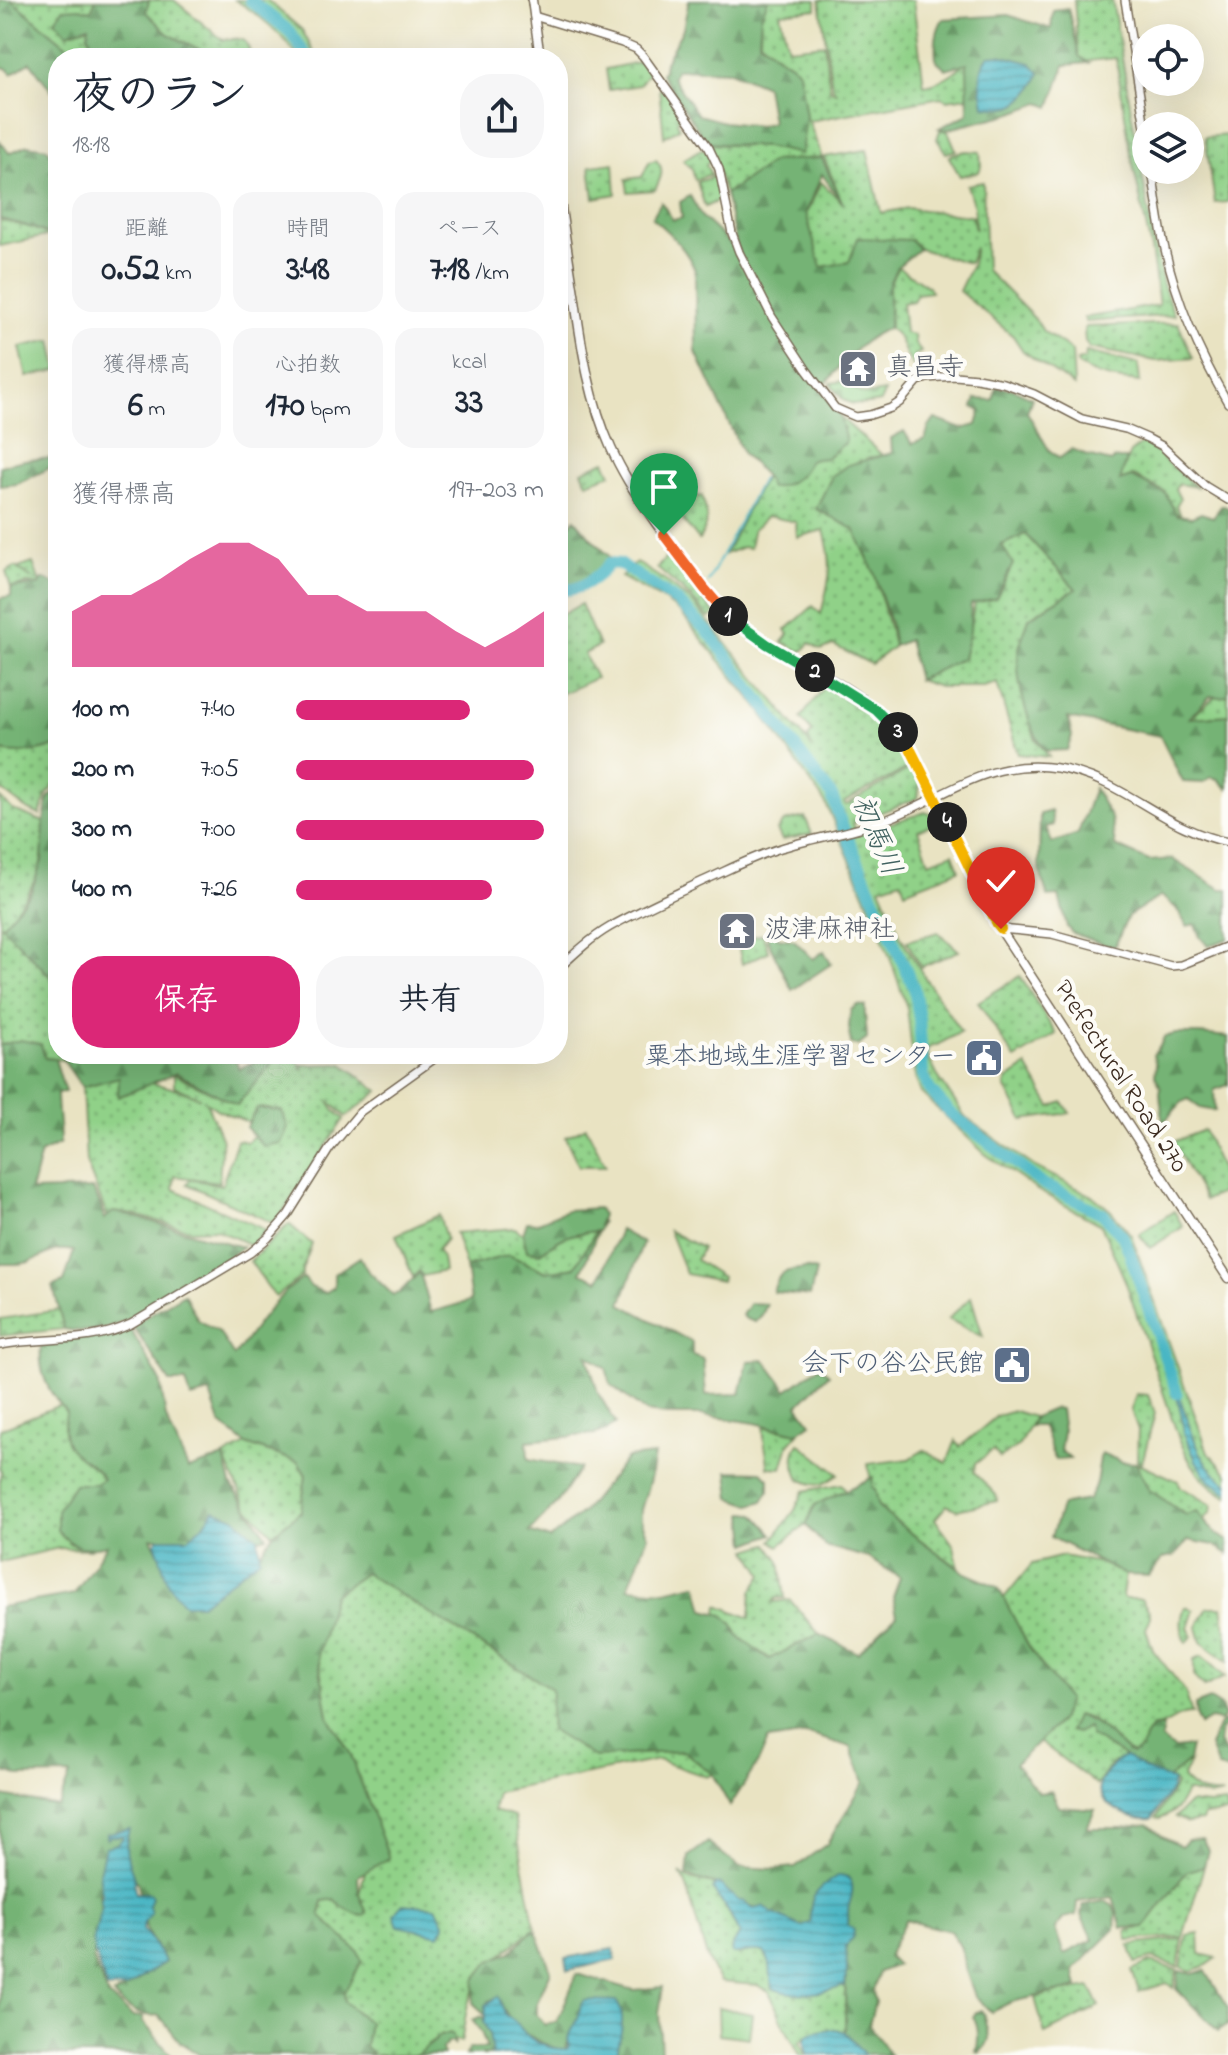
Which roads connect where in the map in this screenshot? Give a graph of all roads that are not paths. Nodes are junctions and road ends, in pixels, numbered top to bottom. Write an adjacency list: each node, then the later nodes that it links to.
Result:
1 (532, 0): 3 (main road)
2 (1125, 0): 5 (street)
3 (534, 16): 4 (main road); 9 (street)
4 (539, 48)
5 (1143, 112)
6 (1154, 184): 8 (street)
7 (568, 254): 10 (main road, Prefectural Road 270)
8 (1228, 403)
9 (1228, 500)
10 (934, 796): 11 (street); 12 (main road, Prefectural Road 270); 14 (street)
11 (1228, 842)
12 (1001, 929): 13 (street); 16 (main road, Prefectural Road 270)
13 (1228, 946)
14 (568, 961)
15 (427, 1064): 17 (street)
16 (1228, 1278)
17 (0, 1345)

